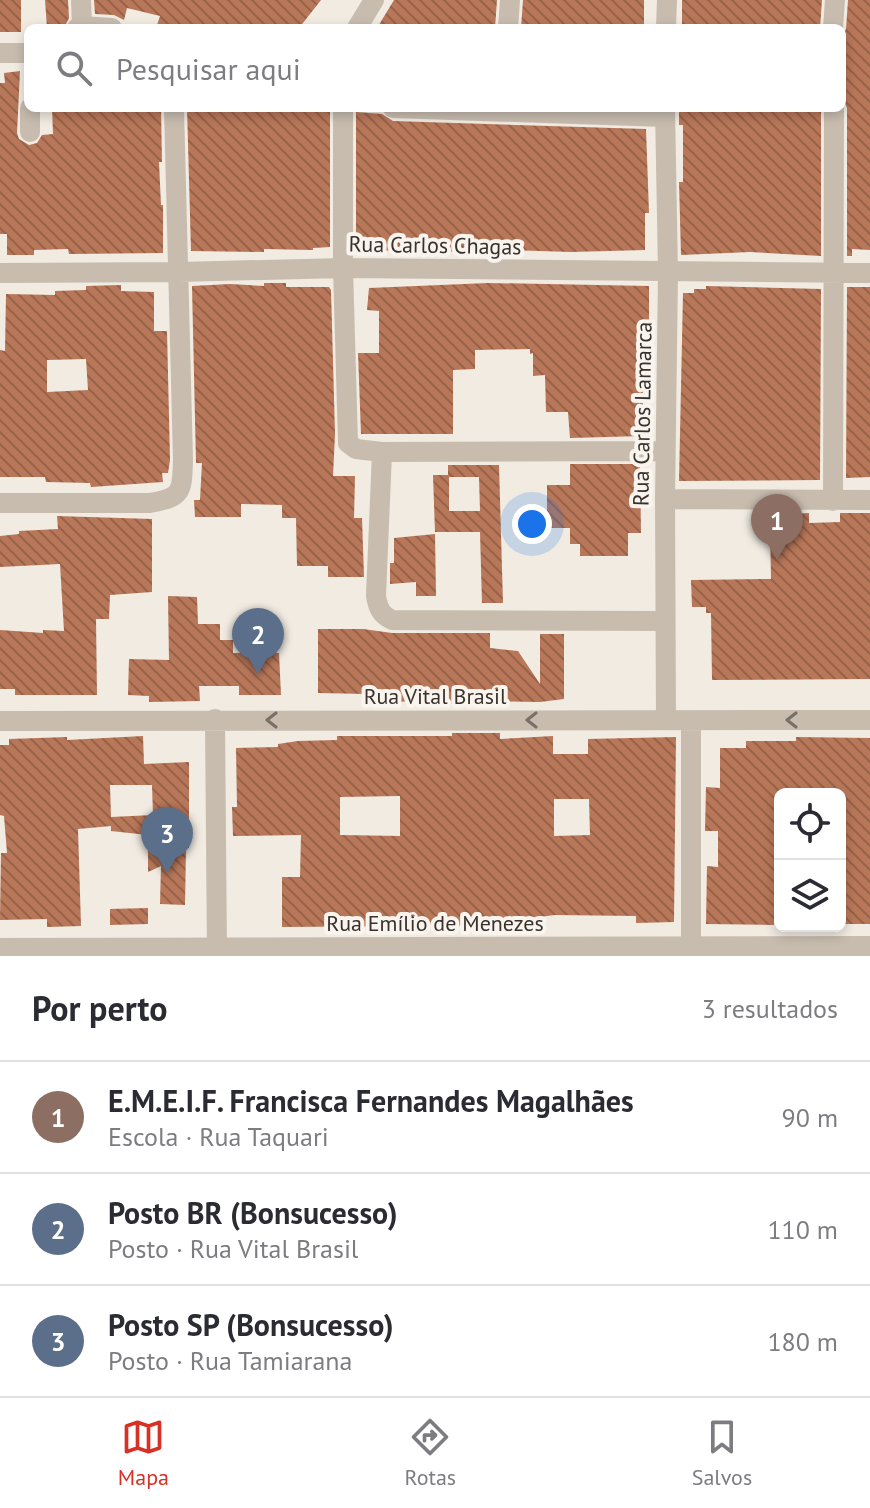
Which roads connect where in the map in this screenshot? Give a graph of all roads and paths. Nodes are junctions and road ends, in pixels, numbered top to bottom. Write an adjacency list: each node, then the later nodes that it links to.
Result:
1 (81, 0): 6 (street)
2 (374, 0): 7 (street)
3 (510, 0): 8 (street)
4 (667, 0): 9 (street)
5 (835, 0): 10 (street)
6 (79, 24)
7 (359, 24)
8 (508, 24)
9 (666, 24)
10 (833, 24)
11 (0, 53): 12 (street)
12 (24, 53)
13 (30, 112): 18 (street)
14 (174, 112): 20 (street)
15 (343, 112): 19 (street)
16 (665, 112): 22 (street, Rua Carlos Lamarca)
17 (834, 112): 23 (street)
18 (30, 132)
19 (343, 268): 20 (street, Rua Carlos Chagas); 22 (street, Rua Carlos Chagas); 26 (street)
20 (179, 272): 21 (street, Rua Carlos Chagas); 30 (street)
21 (0, 273)
22 (668, 273): 23 (street, Rua Carlos Chagas); 25 (street, Rua Carlos Lamarca)
23 (835, 273): 24 (street, Rua Carlos Chagas); 29 (street)
24 (870, 273)
25 (665, 451): 26 (street); 27 (street, Rua Carlos Lamarca)
26 (382, 452): 31 (street)
27 (665, 499): 29 (street); 31 (street, Rua Carlos Lamarca)
28 (870, 500): 29 (street)
29 (833, 501)
30 (0, 503)
31 (665, 621): 33 (street, Rua Carlos Lamarca)
32 (215, 719): 33 (street, Rua Vital Brasil, one-way to 32); 35 (street, Rua Vital Brasil); 39 (street)
33 (666, 720): 36 (street, Rua Vital Brasil)
34 (870, 720): 36 (street, Rua Vital Brasil, one-way to 36)
35 (0, 721)
36 (691, 721): 41 (street)
37 (870, 946): 40 (street, Rua Emílio de Menezes)
38 (0, 948): 39 (street, Rua Emílio de Menezes)
39 (217, 951): 41 (street, Rua Emílio de Menezes)
40 (829, 951): 41 (street, Rua Emílio de Menezes)
41 (691, 952)

